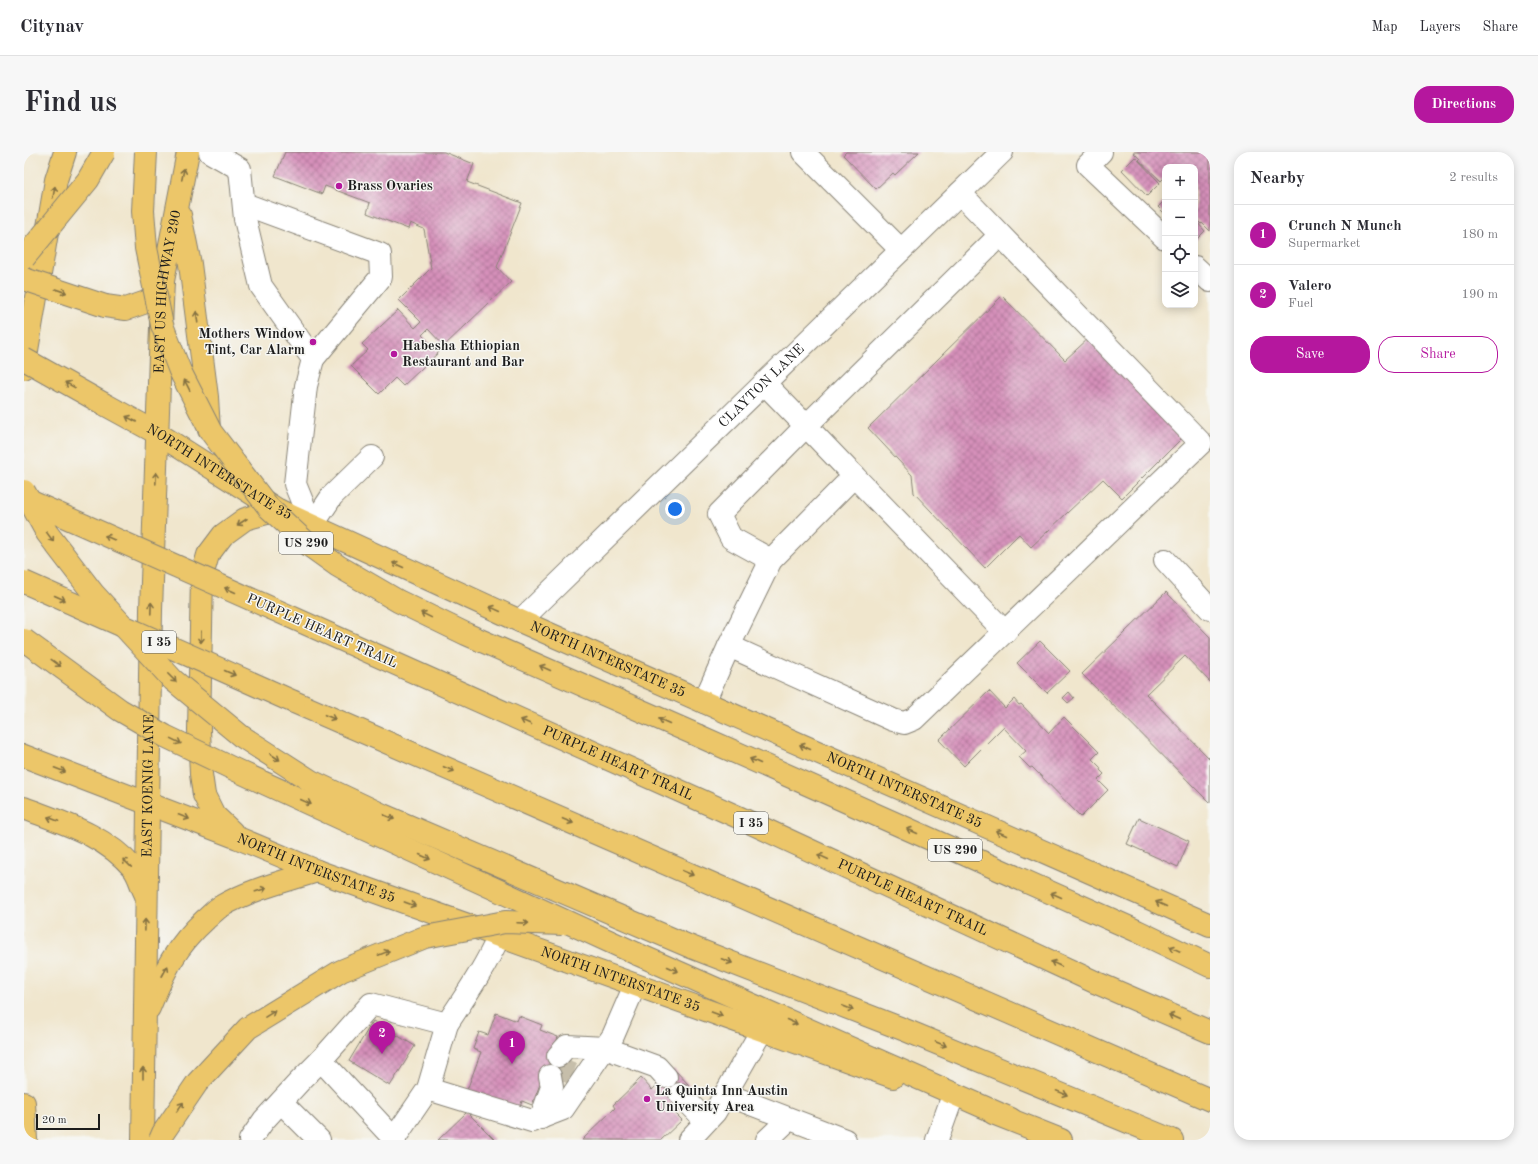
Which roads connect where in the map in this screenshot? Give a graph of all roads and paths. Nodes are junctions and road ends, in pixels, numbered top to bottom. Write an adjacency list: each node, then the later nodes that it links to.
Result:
1 (65, 152): 22 (main road, one-way to 1)
2 (104, 152): 15 (main road, bridge)
3 (146, 152): 50 (main road, US 290, one-way to 3, bridge)
4 (188, 152): 10 (main road, EAST US HIGHWAY 290, one-way to 4)
5 (210, 152): 11 (street)
6 (803, 152): 14 (street)
7 (1002, 152): 9 (street, CLAYTON LANE)
8 (1101, 152): 13 (street)
9 (960, 193): 12 (street); 14 (street, CLAYTON LANE)
10 (178, 201): 18 (main road, EAST US HIGHWAY 290); 30 (main road, one-way to 10)
11 (244, 204): 21 (street); 21 (street)
12 (1000, 235): 24 (street); 37 (street)
13 (1163, 236)
14 (901, 250): 23 (street, CLAYTON LANE)
15 (24, 258)
16 (1198, 270): 19 (street)
17 (24, 279): 18 (main road, one-way to 18, bridge)
18 (163, 281): 25 (main road, EAST US HIGHWAY 290)
19 (1210, 281)
20 (24, 359): 25 (main road, NORTH INTERSTATE 35, one-way to 20, bridge)
21 (313, 359): 31 (street)
22 (24, 368)
23 (764, 383): 24 (street); 36 (street, CLAYTON LANE)
24 (806, 426): 27 (street); 32 (street)
25 (157, 433): 30 (main road, NORTH INTERSTATE 35); 42 (main road, EAST KOENIG LANE, one-way to 25)
26 (372, 457): 31 (street)
27 (854, 476): 32 (street); 37 (street)
28 (24, 491): 49 (main road, one-way to 49, bridge)
29 (24, 499): 55 (main road, PURPLE HEART TRAIL / I 35, one-way to 29, bridge)
30 (278, 510): 31 (main road, NORTH INTERSTATE 35); 44 (main road, one-way to 44)
31 (312, 526): 36 (main road, NORTH INTERSTATE 35, one-way to 31)
32 (771, 560): 39 (street)
33 (1165, 560): 35 (street)
34 (24, 582): 65 (main road, I 35, one-way to 65, bridge)
35 (1210, 609)
36 (520, 621): 40 (main road, NORTH INTERSTATE 35)
37 (1005, 632): 39 (street)
38 (24, 640): 70 (main road, one-way to 70, bridge)
39 (729, 646): 40 (street)
40 (704, 702): 47 (main road, NORTH INTERSTATE 35, one-way to 40)
41 (24, 756): 42 (main road, NORTH INTERSTATE 35, one-way to 42)
42 (147, 803): 44 (main road, NORTH INTERSTATE 35, one-way to 44); 46 (main road, EAST KOENIG LANE)
43 (24, 808): 46 (main road, one-way to 43)
44 (238, 838): 45 (main road, NORTH INTERSTATE 35)
45 (317, 871): 48 (main road, NORTH INTERSTATE 35, one-way to 48); 52 (main road, one-way to 45)
46 (146, 896): 52 (main road, EAST KOENIG LANE, one-way to 46)
47 (1210, 925)
48 (499, 936): 51 (main road, NORTH INTERSTATE 35); 53 (street)
49 (691, 947): 75 (main road, one-way to 49, bridge); 83 (main road, one-way to 83)
50 (1210, 966)
51 (635, 985): 54 (main road, NORTH INTERSTATE 35, one-way to 54); 56 (street)
52 (144, 1020): 74 (main road, EAST KOENIG LANE, one-way to 52)
53 (446, 1024): 58 (street); 61 (street)
54 (762, 1030): 63 (street); 64 (main road, NORTH INTERSTATE 35)
55 (1210, 1032)
56 (605, 1048): 57 (street); 59 (street); 68 (street)
57 (564, 1054)
58 (321, 1060): 66 (street); 78 (street)
59 (666, 1077)
60 (554, 1081): 68 (street)
61 (428, 1089): 68 (street); 78 (street)
62 (680, 1094): 71 (street)
63 (725, 1094): 69 (street); 71 (street)
64 (952, 1098): 70 (main road, NORTH INTERSTATE 35); 82 (street)
65 (1210, 1100)
66 (281, 1102): 76 (street); 77 (street)
67 (24, 1103): 73 (main road)
68 (541, 1118)
69 (789, 1119): 80 (street); 81 (street)
70 (1011, 1119): 72 (main road, NORTH INTERSTATE 35)
71 (706, 1121): 79 (street)
72 (1046, 1137)
73 (26, 1140)
74 (143, 1140)
75 (160, 1140)
76 (250, 1140)
77 (319, 1140)
78 (395, 1140)
79 (689, 1140)
80 (767, 1140)
81 (845, 1140)
82 (937, 1140)
83 (1172, 1140)

